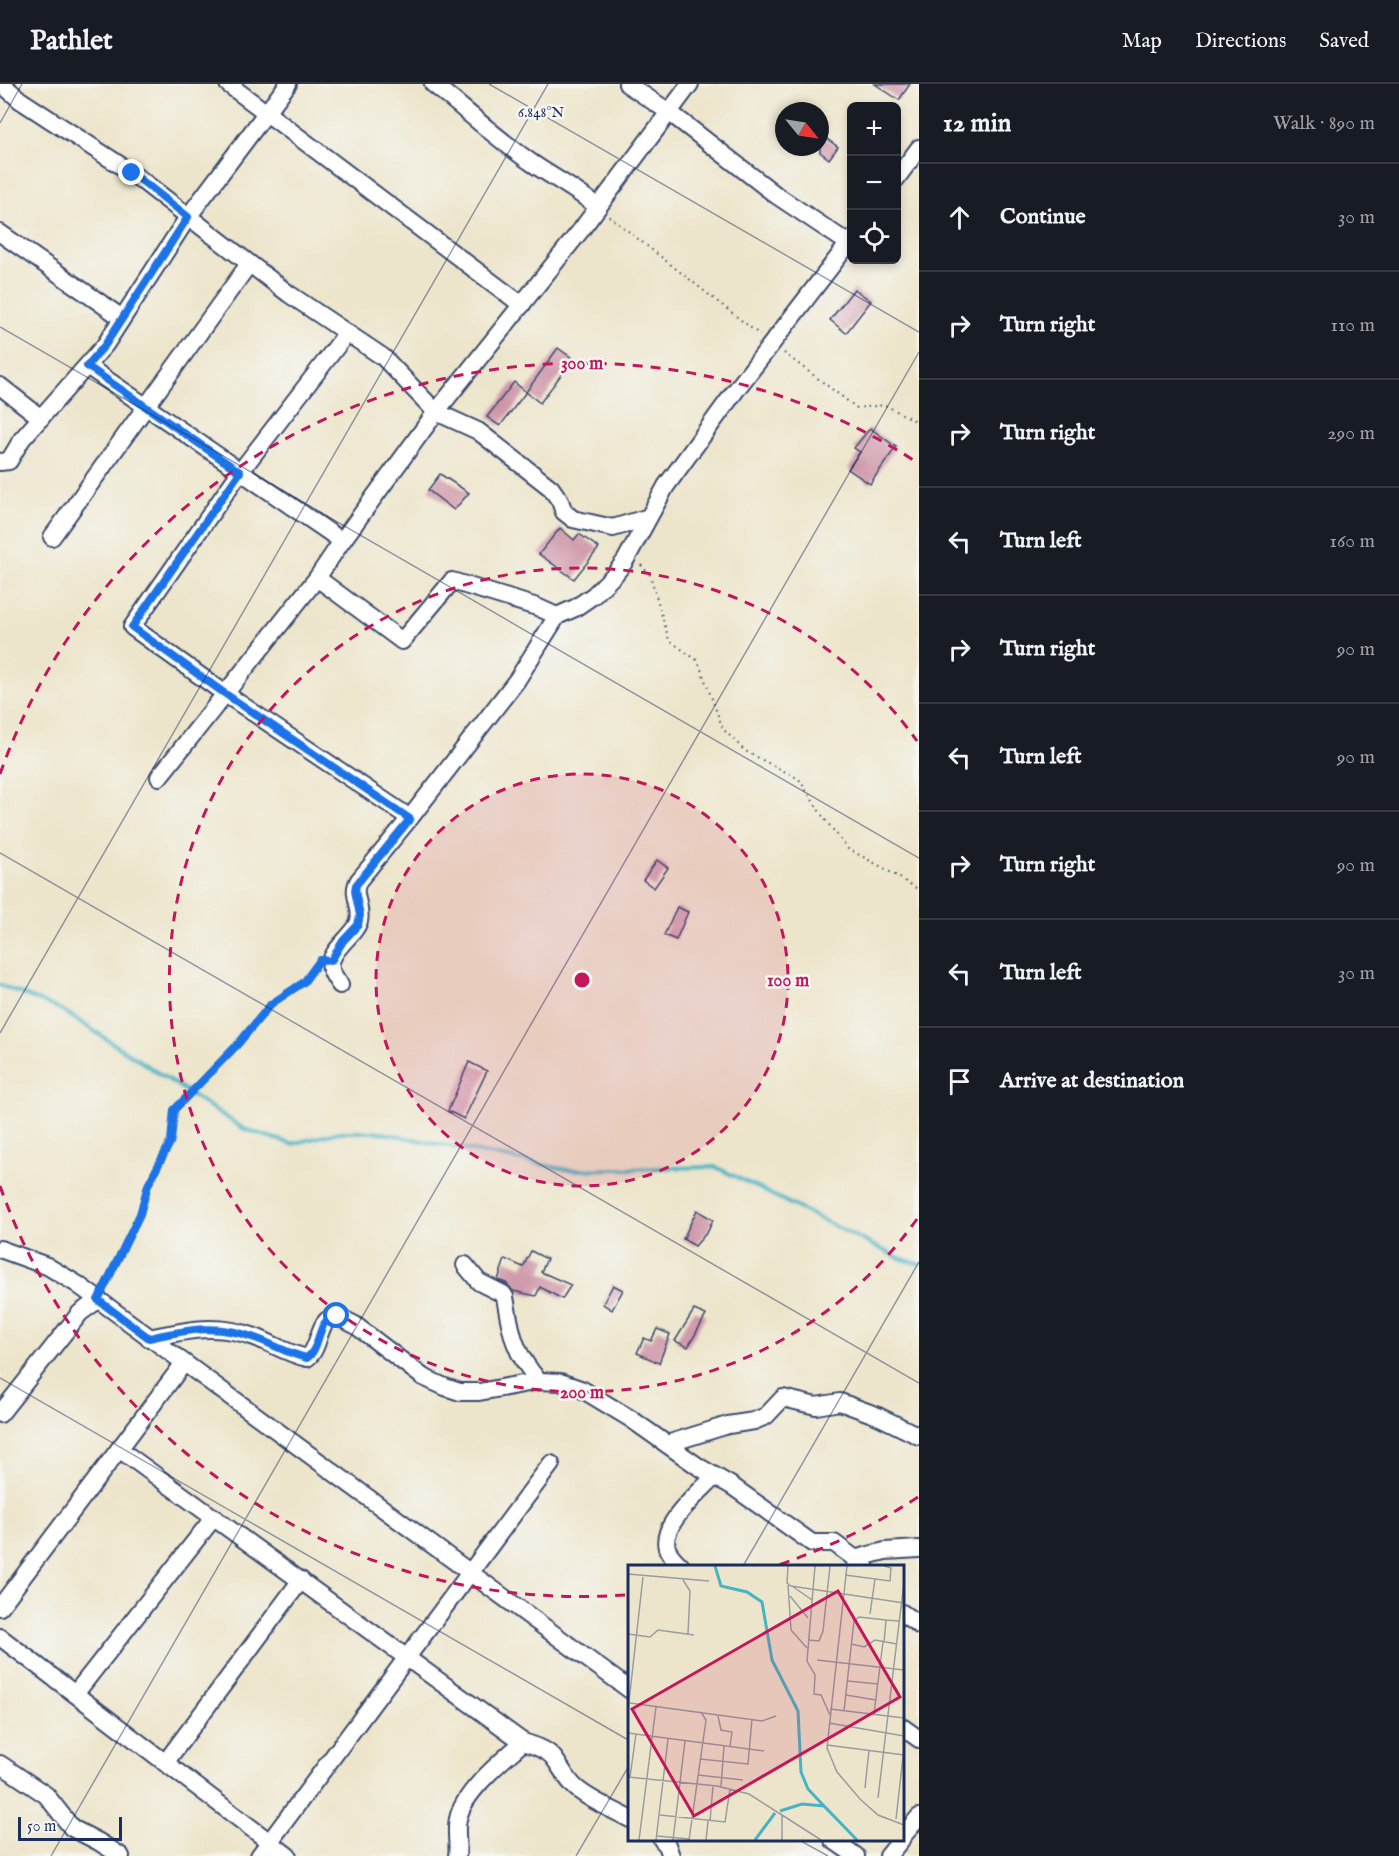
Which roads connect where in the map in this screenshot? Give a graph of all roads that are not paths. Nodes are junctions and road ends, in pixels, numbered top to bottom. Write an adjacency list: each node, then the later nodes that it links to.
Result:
1 (2, 84): 12 (street)
2 (228, 84): 7 (street)
3 (288, 84): 7 (street)
4 (433, 84): 11 (street)
5 (627, 84): 8 (street)
6 (690, 84): 8 (street)
7 (267, 111): 12 (street); 17 (street)
8 (669, 112): 11 (street); 14 (street)
9 (919, 148): 10 (street)
10 (901, 173)
11 (598, 207): 17 (street)
12 (188, 217): 16 (street); 18 (street)
13 (0, 233): 18 (street)
14 (847, 239)
15 (847, 245): 27 (street)
16 (249, 264): 19 (street); 22 (street)
17 (522, 305): 23 (street)
18 (122, 318): 20 (street)
19 (347, 333): 23 (street); 26 (street)
20 (87, 366): 22 (street); 24 (street)
21 (0, 386): 24 (street)
22 (146, 407): 26 (street); 28 (street)
23 (436, 412): 27 (street); 29 (street)
24 (41, 418): 25 (street)
25 (0, 462)
26 (240, 472): 29 (street); 32 (street)
27 (646, 518): 31 (street)
28 (52, 537)
29 (342, 541): 30 (street)
30 (318, 578): 31 (street); 32 (street)
31 (557, 616): 34 (street)
32 (224, 693): 33 (street); 34 (street)
33 (159, 777)
34 (410, 819): 35 (street)
35 (340, 985)
36 (0, 1249): 38 (street)
37 (465, 1265): 41 (street)
38 (98, 1300): 39 (street); 42 (street)
39 (149, 1338): 40 (street); 41 (street)
40 (184, 1363): 45 (street); 52 (street)
41 (539, 1381): 44 (street)
42 (0, 1414)
43 (919, 1436): 44 (street)
44 (667, 1444): 47 (street)
45 (119, 1449): 48 (street); 54 (street)
46 (550, 1464): 52 (street)
47 (715, 1476): 50 (street); 51 (street)
48 (214, 1517): 53 (street); 60 (street)
49 (919, 1549): 50 (street)
50 (859, 1563)
51 (680, 1565)
52 (470, 1573): 58 (street); 59 (street)
53 (301, 1580): 58 (street); 64 (street)
54 (0, 1607)
55 (904, 1614): 56 (street)
56 (919, 1625)
57 (0, 1637): 60 (street)
58 (407, 1657): 63 (street); 72 (street)
59 (628, 1689)
60 (75, 1694): 64 (street)
61 (904, 1728): 62 (street)
62 (919, 1739)
63 (523, 1742): 67 (street); 75 (street)
64 (165, 1763): 72 (street)
65 (0, 1764): 73 (street)
66 (919, 1817): 68 (street)
67 (628, 1818)
68 (904, 1836)
69 (664, 1841): 76 (street)
70 (836, 1841): 77 (street)
71 (900, 1841): 78 (street)
72 (265, 1849): 74 (street)
73 (121, 1856)
74 (288, 1856)
75 (457, 1856)
76 (671, 1856)
77 (856, 1856)
78 (888, 1856)

